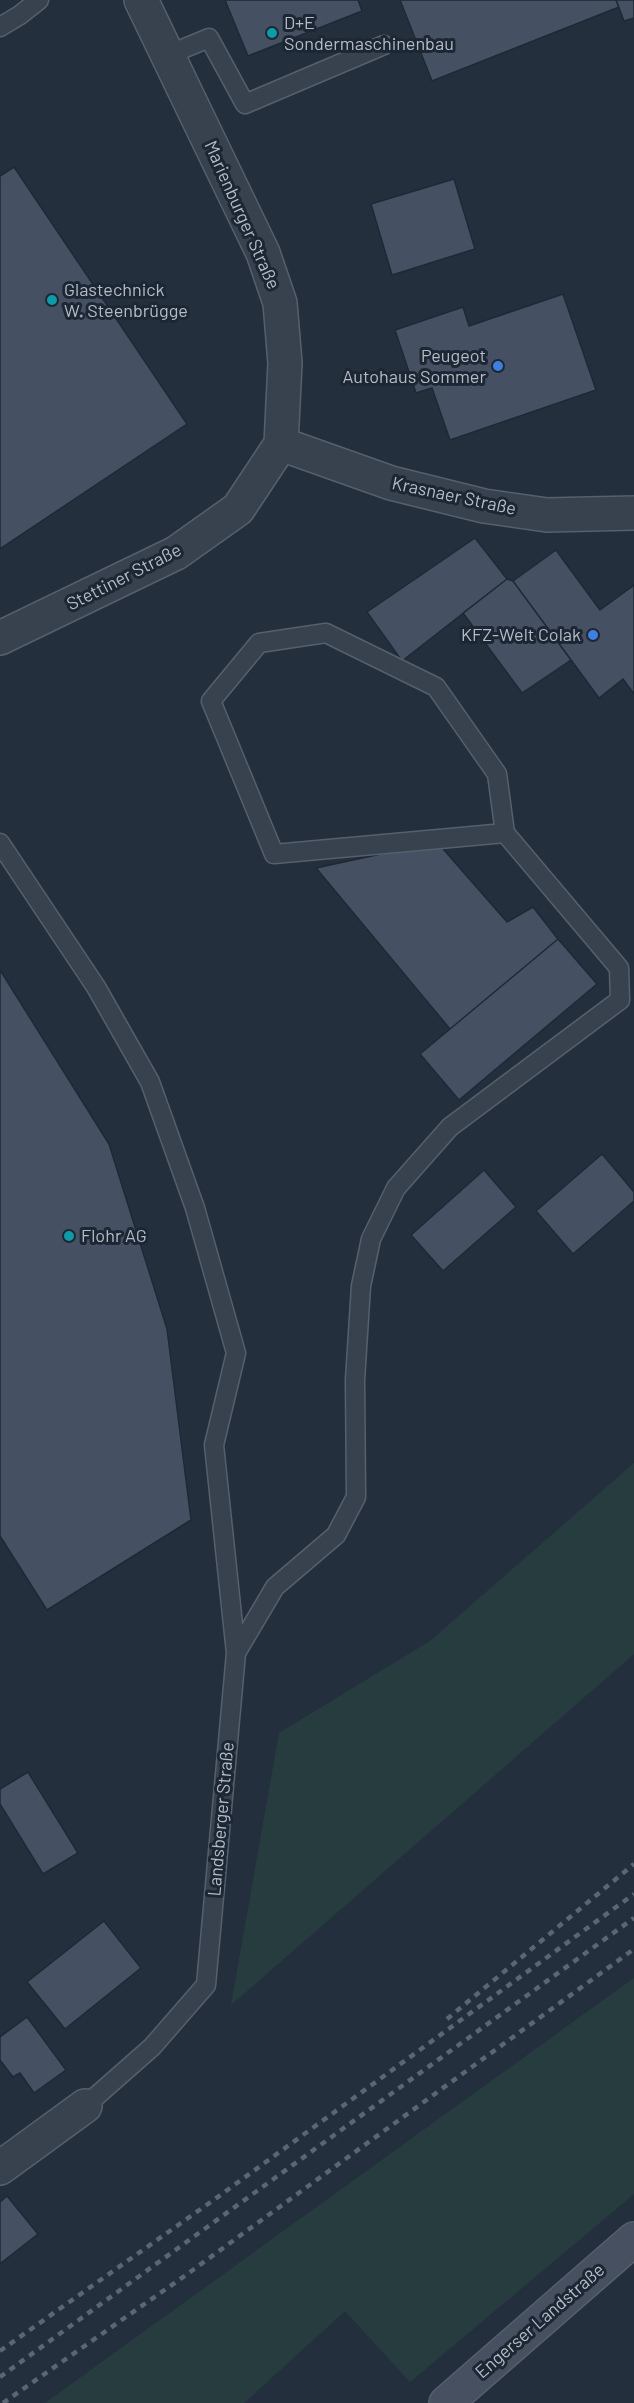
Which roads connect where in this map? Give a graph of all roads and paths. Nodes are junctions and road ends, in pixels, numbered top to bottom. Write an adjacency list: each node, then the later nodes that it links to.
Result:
1 (39, 0): 3 (lane)
2 (141, 0): 5 (street, Marienburger Straße)
3 (0, 27)
4 (384, 45): 5 (lane)
5 (168, 55): 6 (street, Marienburger Straße)
6 (281, 444): 7 (street, Krasnaer Straße); 8 (street, Stettiner Straße)
7 (634, 513)
8 (0, 638)
9 (505, 833): 9 (lane); 11 (lane, Landsberger Straße)
10 (0, 843): 11 (lane)
11 (236, 1653): 12 (lane, Landsberger Straße)
12 (85, 2106): 13 (street, Landsberger Straße)
13 (0, 2168)
14 (634, 2239): 15 (main road, Engerser Landstraße)
15 (446, 2403)

